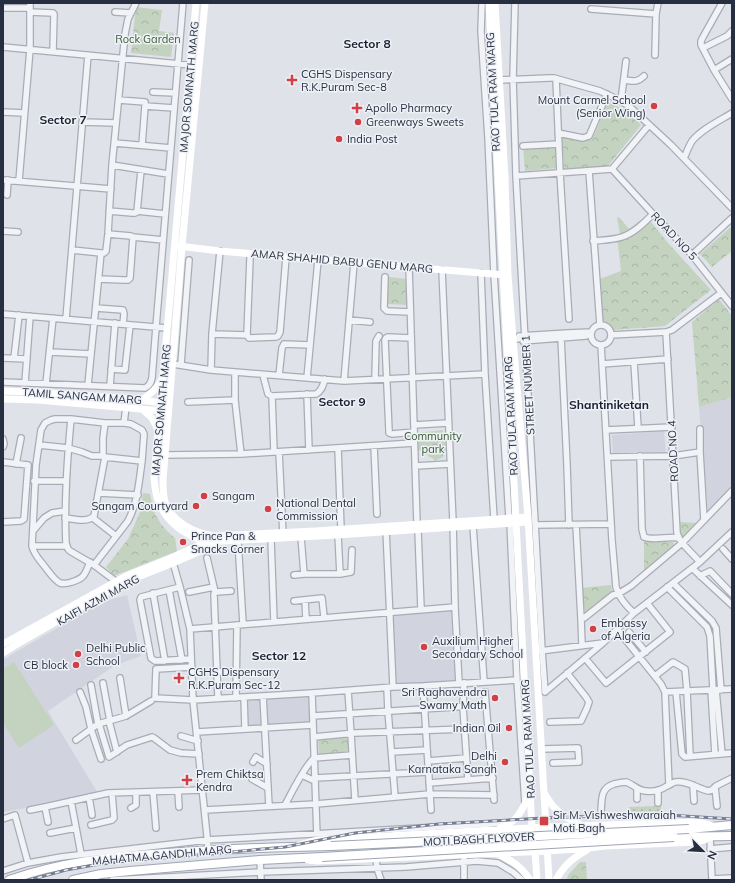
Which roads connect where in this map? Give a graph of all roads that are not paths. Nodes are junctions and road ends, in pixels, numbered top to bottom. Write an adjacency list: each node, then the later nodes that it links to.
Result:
1 (136, 3): 15 (street)
2 (183, 3): 27 (street)
3 (196, 3): 28 (street, MAJOR SOMNATH MARG)
4 (205, 3): 82 (street, MAJOR SOMNATH MARG)
5 (482, 3): 95 (street)
6 (489, 3): 96 (street, RAO TULA RAM MARG)
7 (495, 3): 33 (street, RAO TULA RAM MARG)
8 (515, 3): 31 (street, STREET NUMBER 1)
9 (658, 3): 16 (street)
10 (722, 3): 19 (street)
11 (3, 8): 12 (street)
12 (30, 8): 20 (street); 21 (street)
13 (591, 9): 16 (street)
14 (115, 12): 15 (street)
15 (131, 13): 24 (street)
16 (656, 14): 23 (street)
17 (732, 31): 19 (street)
18 (3, 47): 20 (street)
19 (702, 48): 29 (street)
20 (30, 49): 21 (street); 46 (street)
21 (53, 51): 22 (street)
22 (88, 55): 24 (street); 48 (street)
23 (655, 55)
24 (123, 58): 27 (street); 41 (street)
25 (732, 59): 29 (street)
26 (626, 61): 34 (street)
27 (178, 63): 28 (street); 38 (street)
28 (190, 65): 82 (street, MAJOR SOMNATH MARG)
29 (714, 70): 36 (street)
30 (644, 76): 34 (street)
31 (513, 79): 32 (street); 33 (street); 64 (street, STREET NUMBER 1)
32 (556, 79): 39 (street); 51 (street)
33 (499, 80): 96 (street, RAO TULA RAM MARG)
34 (624, 80): 42 (street)
35 (732, 84): 36 (street)
36 (725, 88): 40 (street)
37 (153, 92): 38 (street)
38 (175, 93): 44 (street)
39 (607, 94): 42 (street); 51 (street)
40 (732, 99)
41 (118, 100): 43 (street); 49 (street)
42 (621, 101): 50 (street)
43 (145, 107): 44 (street); 54 (street)
44 (174, 108): 56 (street)
45 (3, 112): 46 (street)
46 (24, 113): 66 (street)
47 (732, 113): 57 (street)
48 (82, 122): 49 (street); 67 (street)
49 (116, 123): 52 (street)
50 (649, 125): 59 (street); 70 (street)
51 (558, 133): 53 (street)
52 (115, 143): 54 (street); 58 (street)
53 (559, 144): 55 (street); 62 (street)
54 (142, 145): 56 (street)
55 (522, 146)
56 (171, 148): 63 (street)
57 (685, 156)
58 (112, 165): 60 (street); 68 (street)
59 (612, 169): 61 (street); 74 (street, ROAD NO 5)
60 (141, 170): 63 (street); 72 (street)
61 (588, 171): 62 (street); 81 (street)
62 (560, 173): 64 (street); 108 (street)
63 (168, 174): 73 (street)
64 (516, 176): 126 (street, STREET NUMBER 1)
65 (6, 180): 66 (street); 69 (street)
66 (19, 181): 67 (street)
67 (77, 186): 68 (street); 83 (street)
68 (110, 189): 71 (street)
69 (7, 195)
70 (732, 208)
71 (109, 211): 72 (street); 78 (street)
72 (137, 211): 73 (street)
73 (165, 214): 80 (street)
74 (653, 214): 81 (street); 86 (street, ROAD NO 5)
75 (732, 218): 86 (street)
76 (3, 231): 77 (street)
77 (18, 232)
78 (108, 234): 79 (street); 85 (street)
79 (133, 237): 80 (street); 98 (street)
80 (163, 240): 116 (street)
81 (593, 241): 115 (street)
82 (178, 246): 84 (street, AMAR SHAHID BABU GENU MARG); 117 (street, MAJOR SOMNATH MARG); 138 (street, MAJOR SOMNATH MARG)
83 (72, 250): 85 (street); 107 (street)
84 (220, 250): 87 (street, AMAR SHAHID BABU GENU MARG); 119 (street)
85 (101, 253): 98 (street)
86 (692, 255): 99 (street, ROAD NO 5)
87 (286, 257): 90 (street, AMAR SHAHID BABU GENU MARG); 122 (street)
88 (250, 258): 122 (street)
89 (189, 260): 139 (street)
90 (318, 260): 91 (street, AMAR SHAHID BABU GENU MARG); 129 (street)
91 (354, 263): 92 (street, AMAR SHAHID BABU GENU MARG); 109 (street)
92 (409, 267): 93 (street, AMAR SHAHID BABU GENU MARG); 102 (street)
93 (442, 270): 94 (street, AMAR SHAHID BABU GENU MARG); 148 (street)
94 (481, 273): 95 (street, AMAR SHAHID BABU GENU MARG); 145 (street)
95 (494, 274): 96 (street, AMAR SHAHID BABU GENU MARG); 215 (street)
96 (506, 275): 128 (street, RAO TULA RAM MARG); 215 (street, RAO TULA RAM MARG)
97 (385, 277): 102 (street)
98 (99, 279): 101 (street)
99 (722, 293): 100 (street, ROAD NO 5); 118 (street)
100 (732, 306)
101 (96, 308): 110 (street); 113 (street)
102 (410, 312): 125 (street)
103 (3, 314): 104 (street)
104 (19, 315): 105 (street); 134 (street)
105 (30, 316): 106 (street); 135 (street)
106 (53, 318): 107 (street); 131 (street)
107 (66, 319): 110 (street)
108 (569, 319)
109 (349, 320): 111 (street); 154 (street)
110 (94, 322): 112 (street); 132 (street)
111 (370, 322)
112 (115, 323): 113 (street); 141 (street)
113 (123, 324): 114 (street)
114 (130, 325): 116 (street); 141 (street)
115 (600, 325): 120 (street); 121 (street)
116 (156, 327): 117 (street); 159 (street)
117 (167, 328): 144 (street, MAJOR SOMNATH MARG)
118 (666, 332): 121 (street); 136 (street, ROAD NO 4)
119 (212, 334): 122 (street); 142 (street)
120 (591, 334): 124 (street); 127 (street); 130 (street)
121 (611, 335): 130 (street)
122 (247, 336)
123 (379, 336): 153 (street)
124 (545, 337): 126 (street); 127 (street)
125 (411, 338): 150 (street); 151 (street)
126 (525, 338): 128 (street); 217 (street, STREET NUMBER 1)
127 (561, 338): 221 (street)
128 (515, 339): 217 (street, RAO TULA RAM MARG)
129 (310, 345): 147 (street); 149 (street)
130 (601, 345): 140 (street)
131 (50, 352): 132 (street); 157 (street)
132 (91, 354): 158 (street)
133 (3, 358): 134 (street)
134 (14, 358): 135 (street)
135 (27, 359): 156 (street)
136 (668, 359): 137 (street); 176 (street, ROAD NO 4)
137 (634, 362): 140 (street); 177 (street)
138 (173, 364): 139 (street); 167 (street, MAJOR SOMNATH MARG)
139 (181, 364): 142 (street)
140 (602, 364): 179 (street)
141 (111, 369): 159 (street)
142 (211, 370): 143 (street)
143 (235, 372): 146 (street); 165 (street)
144 (164, 374): 164 (street); 167 (street, MAJOR SOMNATH MARG)
145 (485, 374): 148 (street); 214 (street)
146 (263, 375): 147 (street); 162 (street)
147 (279, 375): 149 (street)
148 (446, 376): 151 (street); 174 (street)
149 (307, 378): 152 (street)
150 (386, 378): 151 (street); 153 (street); 181 (street)
151 (412, 378): 175 (street)
152 (325, 379): 154 (street); 161 (street)
153 (375, 379): 154 (street)
154 (344, 381)
155 (3, 382): 156 (street)
156 (25, 383): 157 (street)
157 (46, 384): 158 (street)
158 (88, 385): 159 (street)
159 (110, 386)
160 (3, 391): 164 (street, TAMIL SANGAM MARG)
161 (307, 394): 162 (street); 190 (street)
162 (272, 396): 191 (street)
163 (3, 399): 168 (street, TAMIL SANGAM MARG)
164 (141, 400): 167 (street, TAMIL SANGAM MARG)
165 (235, 400): 166 (street); 193 (street)
166 (188, 402)
167 (165, 403): 170 (street, MAJOR SOMNATH MARG)
168 (126, 407): 169 (street, TAMIL SANGAM MARG); 173 (street)
169 (142, 409): 170 (street, TAMIL SANGAM MARG); 180 (street)
170 (164, 411): 180 (street, MAJOR SOMNATH MARG); 194 (street, MAJOR SOMNATH MARG)
171 (71, 419): 172 (street); 185 (street); 188 (street)
172 (105, 422): 173 (street); 195 (street)
173 (124, 423): 199 (street)
174 (448, 423): 175 (street); 202 (street)
175 (414, 425): 181 (street)
176 (672, 427): 177 (street); 197 (street, ROAD NO 4)
177 (638, 428): 179 (street)
178 (700, 429): 192 (street)
179 (606, 430): 198 (street)
180 (159, 431): 235 (street, MAJOR SOMNATH MARG)
181 (414, 432): 184 (street)
182 (20, 438): 201 (street)
183 (3, 439): 187 (street)
184 (414, 443): 186 (street); 204 (street)
185 (39, 446): 188 (street); 205 (street)
186 (374, 446): 189 (street); 211 (street)
187 (3, 447)
188 (68, 448): 195 (street); 206 (street)
189 (338, 448): 190 (street); 227 (street)
190 (309, 450): 191 (street)
191 (276, 452): 193 (street); 230 (street)
192 (700, 452): 197 (street); 216 (street)
193 (241, 454): 194 (street)
194 (165, 455): 230 (street, MAJOR SOMNATH MARG)
195 (104, 456): 199 (street); 208 (street)
196 (640, 456): 197 (street); 198 (street); 233 (street)
197 (673, 456): 233 (street, ROAD NO 4)
198 (608, 457): 219 (street)
199 (142, 460): 209 (street)
200 (3, 462): 201 (street); 203 (street)
201 (16, 464): 218 (street)
202 (450, 464): 204 (street); 220 (street)
203 (3, 466)
204 (415, 466): 224 (street)
205 (34, 481): 206 (street); 226 (street)
206 (66, 481): 210 (street)
207 (732, 491): 216 (street)
208 (99, 493): 209 (street); 213 (street)
209 (138, 494): 229 (street)
210 (65, 511): 212 (street); 226 (street)
211 (377, 514)
212 (65, 518): 213 (street); 238 (street)
213 (93, 518): 229 (street)
214 (494, 519): 215 (street, MAJOR SOMNATH MARG); 220 (street, MAJOR SOMNATH MARG)
215 (513, 520): 217 (street, MAJOR SOMNATH MARG); 223 (street, MAJOR SOMNATH MARG); 298 (street); 383 (street, RAO TULA RAM MARG)
216 (704, 520): 233 (street)
217 (530, 521): 221 (street); 284 (street, RAO TULA RAM MARG)
218 (3, 522)
219 (611, 524): 222 (street); 260 (street)
220 (453, 525): 223 (street, MAJOR SOMNATH MARG); 224 (street, MAJOR SOMNATH MARG); 266 (street)
221 (569, 525): 222 (street)
222 (576, 525): 272 (street)
223 (473, 526): 299 (street)
224 (417, 527): 225 (street, MAJOR SOMNATH MARG); 267 (street)
225 (386, 529): 227 (street, MAJOR SOMNATH MARG); 227 (street, MAJOR SOMNATH MARG); 268 (street)
226 (33, 531): 237 (street)
227 (340, 532): 230 (street, MAJOR SOMNATH MARG); 231 (street, MAJOR SOMNATH MARG); 248 (street)
228 (732, 532): 244 (street)
229 (116, 536): 245 (street)
230 (283, 536): 231 (street, MAJOR SOMNATH MARG); 232 (street, MAJOR SOMNATH MARG)
231 (302, 537): 247 (street)
232 (272, 539): 234 (street, MAJOR SOMNATH MARG); 274 (street)
233 (680, 540): 244 (street); 260 (street)
234 (238, 541): 236 (street, MAJOR SOMNATH MARG); 275 (street)
235 (206, 542): 236 (street, MAJOR SOMNATH MARG); 243 (street)
236 (217, 542): 243 (street, KAIFI AZMI MARG)
237 (32, 546): 238 (street); 245 (street)
238 (67, 546): 245 (street)
239 (352, 550): 248 (street)
240 (723, 550): 242 (street)
241 (207, 558): 256 (street)
242 (732, 558)
243 (172, 560): 252 (street, KAIFI AZMI MARG); 253 (street)
244 (700, 562): 246 (street)
245 (92, 564): 252 (street)
246 (692, 568): 250 (street); 251 (street)
247 (304, 574): 248 (street); 249 (street)
248 (340, 574)
249 (294, 575)
250 (700, 576): 261 (street); 265 (street)
251 (673, 583): 254 (street); 273 (street)
252 (118, 584): 282 (street); 286 (street, KAIFI AZMI MARG)
253 (180, 587): 255 (street); 278 (street)
254 (667, 587): 264 (street); 276 (street)
255 (170, 590): 259 (street); 291 (street)
256 (215, 590): 257 (street); 258 (street); 277 (street)
257 (231, 591)
258 (189, 592)
259 (153, 593): 290 (street); 290 (street)
260 (618, 594): 269 (street); 272 (street)
261 (732, 594)
262 (305, 600): 263 (street); 270 (street); 271 (street)
263 (294, 601)
264 (646, 603): 269 (street); 285 (street)
265 (732, 605)
266 (455, 607): 267 (street); 301 (street)
267 (421, 609): 268 (street)
268 (390, 612): 270 (street); 304 (street)
269 (634, 612): 279 (street)
270 (324, 617): 271 (street)
271 (306, 619): 274 (street)
272 (581, 619): 283 (street)
273 (712, 621): 276 (street); 306 (street)
274 (274, 622): 275 (street)
275 (240, 624): 277 (street); 293 (street)
276 (706, 626): 306 (street)
277 (215, 627): 278 (street); 294 (street)
278 (190, 629): 289 (street)
279 (617, 629): 281 (street); 287 (street)
280 (629, 632): 285 (street)
281 (603, 643): 283 (street); 288 (street)
282 (3, 644)
283 (582, 645): 284 (street)
284 (539, 651): 295 (street); 343 (street, RAO TULA RAM MARG)
285 (646, 652): 287 (street)
286 (3, 653)
287 (639, 657): 288 (street); 296 (street)
288 (585, 658): 295 (street)
289 (191, 659): 291 (street); 292 (street)
290 (165, 660): 291 (street)
291 (182, 660)
292 (192, 668): 318 (street); 318 (street)
293 (237, 671): 294 (street); 317 (street)
294 (217, 672): 316 (street)
295 (567, 674): 328 (street)
296 (655, 676): 308 (street); 311 (street)
297 (120, 678): 325 (street)
298 (517, 680): 299 (street); 392 (street)
299 (484, 682): 301 (street)
300 (103, 683): 327 (street)
301 (462, 683): 303 (street); 321 (street)
302 (91, 685): 329 (street)
303 (424, 686): 304 (street); 322 (street)
304 (390, 687): 307 (street); 323 (street)
305 (732, 689): 306 (street)
306 (715, 690): 308 (street); 349 (street); 350 (street)
307 (348, 691): 313 (street); 324 (street)
308 (687, 691): 312 (street); 352 (street)
309 (80, 692): 332 (street)
310 (485, 692): 320 (street)
311 (665, 692): 312 (street); 370 (street)
312 (676, 692): 352 (street)
313 (312, 693): 314 (street); 326 (street)
314 (264, 696): 315 (street); 331 (street)
315 (244, 697): 317 (street); 333 (street)
316 (218, 698): 317 (street); 318 (street)
317 (236, 698)
318 (193, 700): 336 (street)
319 (151, 701): 325 (street)
320 (486, 705): 321 (street); 364 (street)
321 (463, 707): 322 (street); 334 (street)
322 (425, 709): 323 (street); 335 (street)
323 (388, 712): 324 (street); 337 (street)
324 (350, 714): 326 (street); 338 (street)
325 (126, 716): 327 (street)
326 (313, 716): 330 (street)
327 (110, 721): 329 (street); 345 (street)
328 (550, 722)
329 (99, 724): 332 (street); 345 (street)
330 (313, 725): 331 (street); 340 (street)
331 (265, 728): 333 (street); 359 (street)
332 (91, 729): 341 (street); 355 (street)
333 (245, 729): 336 (street)
334 (464, 729): 335 (street); 354 (street)
335 (426, 731): 337 (street); 344 (street)
336 (197, 732): 342 (street)
337 (390, 732): 338 (street); 346 (street)
338 (351, 734): 340 (street); 351 (street)
339 (181, 736): 342 (street)
340 (314, 737): 353 (street)
341 (76, 740)
342 (198, 741): 348 (street)
343 (542, 749): 358 (street); 381 (street, RAO TULA RAM MARG)
344 (427, 750): 346 (street); 356 (street)
345 (117, 752): 348 (street)
346 (392, 752): 361 (street)
347 (732, 753): 350 (street)
348 (199, 754): 375 (street)
349 (715, 754): 350 (street); 352 (street)
350 (722, 754)
351 (352, 755): 353 (street); 363 (street)
352 (690, 756)
353 (314, 758): 362 (street); 367 (street)
354 (466, 758): 356 (street); 368 (street)
355 (101, 760)
356 (428, 761): 360 (street)
357 (253, 762): 359 (street)
358 (553, 763)
359 (267, 764): 373 (street)
360 (428, 772): 361 (street); 369 (street)
361 (393, 774): 363 (street); 385 (street)
362 (302, 775): 367 (street); 394 (street)
363 (354, 776): 367 (street); 387 (street)
364 (492, 778): 368 (street); 382 (street)
365 (732, 778): 372 (street)
366 (252, 779): 373 (street)
367 (315, 780): 391 (street)
368 (468, 780): 369 (street)
369 (429, 782): 382 (street)
370 (669, 785): 371 (street); 376 (street)
371 (693, 785): 372 (street); 388 (street)
372 (715, 787): 395 (street)
373 (268, 788): 393 (street)
374 (637, 789): 376 (street); 386 (street); 402 (street)
375 (203, 790): 377 (street); 400 (street)
376 (658, 790): 390 (street)
377 (178, 791): 379 (street); 398 (street)
378 (136, 792): 379 (street); 380 (street); 397 (street)
379 (153, 792): 414 (street)
380 (112, 793): 384 (street); 407 (street)
381 (544, 793): 409 (street); 412 (street, RAO TULA RAM MARG)
382 (430, 794): 385 (street); 401 (street)
383 (530, 794): 392 (street); 415 (street, RAO TULA RAM MARG)
384 (89, 797): 389 (street); 403 (street)
385 (395, 797): 387 (street)
386 (637, 799)
387 (355, 800): 391 (street)
388 (694, 801)
389 (71, 802): 396 (street); 413 (street)
390 (658, 803)
391 (316, 804): 394 (street); 420 (street)
392 (525, 804): 406 (street)
393 (269, 806): 394 (street); 400 (street)
394 (285, 806)
395 (717, 806)
396 (45, 808): 399 (street); 405 (street)
397 (131, 808)
398 (179, 808)
399 (30, 810)
400 (205, 810): 422 (street)
401 (431, 810)
402 (601, 812)
403 (92, 815)
404 (3, 819): 437 (street)
405 (48, 822)
406 (511, 823): 416 (street); 417 (street)
407 (91, 825)
408 (732, 825): 411 (main road)
409 (582, 826): 410 (street); 412 (street)
410 (604, 826): 411 (street); 423 (street)
411 (713, 826): 424 (main road, MOTI BAGH FLYOVER, bridge)
412 (546, 827): 415 (street); 430 (street, RAO TULA RAM MARG)
413 (76, 828): 418 (street); 432 (street)
414 (156, 828)
415 (532, 829): 417 (street); 429 (street, RAO TULA RAM MARG)
416 (432, 830): 417 (street); 420 (street)
417 (491, 831): 431 (street)
418 (50, 833)
419 (732, 836): 421 (main road)
420 (317, 837): 422 (street); 424 (street)
421 (710, 837): 423 (street); 427 (street); 433 (main road, MOTI BAGH FLYOVER, bridge)
422 (207, 840): 428 (street); 432 (street)
423 (605, 846): 426 (street)
424 (293, 847): 428 (main road, MAHATMA GANDHI MARG)
425 (732, 847): 427 (street)
426 (589, 848): 430 (street); 454 (street)
427 (710, 849): 455 (street)
428 (208, 850): 444 (main road, MAHATMA GANDHI MARG)
429 (535, 851): 430 (street); 431 (street); 452 (street, RAO TULA RAM MARG)
430 (548, 851): 453 (street, RAO TULA RAM MARG)
431 (491, 853): 435 (street); 451 (street)
432 (81, 854): 437 (street)
433 (293, 858): 434 (street); 436 (main road, MAHATMA GANDHI MARG)
434 (376, 858): 435 (street); 438 (street)
435 (464, 858): 438 (street); 449 (street); 450 (street)
436 (260, 860): 440 (street); 441 (main road, MAHATMA GANDHI MARG)
437 (28, 863): 439 (street)
438 (377, 868): 440 (street); 448 (street)
439 (3, 870)
440 (261, 872): 442 (street); 447 (street)
441 (102, 877): 445 (main road, MAHATMA GANDHI MARG)
442 (176, 878): 446 (street)
443 (732, 878): 455 (street)
444 (9, 880)
445 (73, 880)
446 (112, 880)
447 (261, 880)
448 (381, 880)
449 (464, 880)
450 (522, 880)
451 (530, 880)
452 (537, 880)
453 (549, 880)
454 (556, 880)
455 (712, 880)

